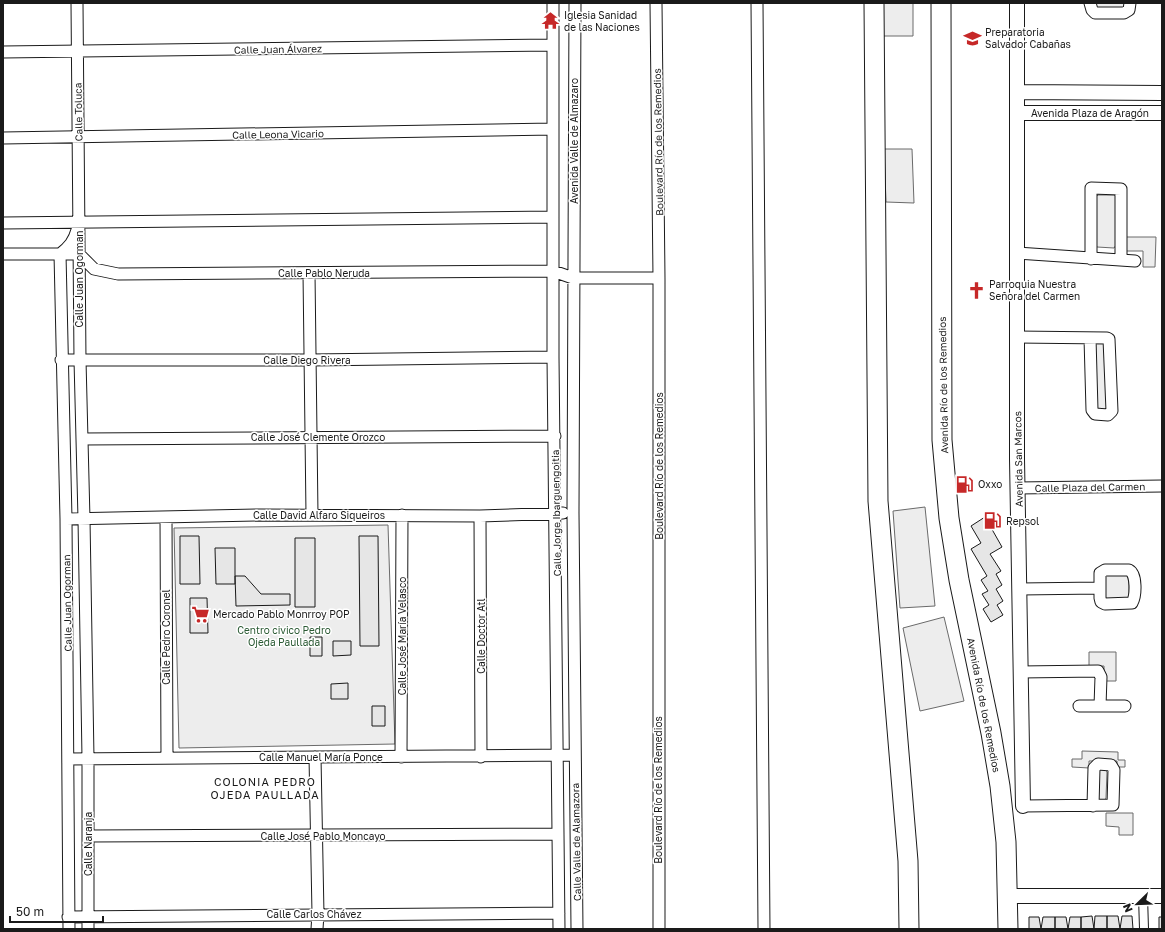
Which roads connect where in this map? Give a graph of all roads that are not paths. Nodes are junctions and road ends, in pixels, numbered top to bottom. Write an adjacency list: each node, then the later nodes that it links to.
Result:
1 (77, 3): 12 (street, Calle Toluca)
2 (553, 3): 11 (street)
3 (574, 3): 33 (street, Avenida Valle de Almazaro)
4 (656, 3): 34 (street, Boulevard Río de los Remedios)
5 (757, 3): 86 (street)
6 (874, 3): 87 (highway)
7 (941, 3): 73 (highway, Avenida Río de los Remedios)
8 (1017, 3): 14 (street, Avenida San Marcos)
9 (1090, 3): 10 (street)
10 (1130, 3)
11 (553, 45): 12 (street, Calle Juan Álvarez); 18 (street)
12 (77, 51): 13 (street, Calle Juan Álvarez); 20 (street, Calle Toluca)
13 (3, 52)
14 (1018, 92): 15 (street, Avenida Plaza de Aragón); 16 (street, Avenida San Marcos)
15 (1162, 93)
16 (1018, 113): 17 (street, Avenida Plaza de Aragón); 24 (street, Avenida San Marcos)
17 (1162, 113)
18 (552, 129): 20 (street, Calle Leona Vicario); 21 (street)
19 (3, 138): 20 (street, Calle Leona Vicario)
20 (78, 138): 22 (street, Calle Toluca)
21 (553, 217): 22 (street); 31 (street)
22 (79, 222): 23 (street); 26 (street, Calle Juan Ogorman); 27 (street, Calle Juan Ogorman)
23 (3, 223)
24 (1017, 253): 28 (street); 35 (street, Avenida San Marcos)
25 (3, 254): 26 (street)
26 (60, 254): 27 (street); 38 (street, Calle Juan Ogorman)
27 (79, 254): 32 (street, Calle Pablo Neruda); 39 (street, Calle Juan Ogorman)
28 (1090, 259): 29 (street); 29 (street)
29 (1121, 260): 30 (street)
30 (1135, 261)
31 (554, 271): 32 (street, Calle Pablo Neruda); 33 (street, Calle Pablo Neruda); 37 (street, Calle Jorge Ibarguengoitia)
32 (310, 273): 40 (street)
33 (573, 278): 34 (street); 47 (street, Calle Jorge Ibarguengoitia)
34 (659, 278): 85 (street, Boulevard Río de los Remedios)
35 (1016, 337): 36 (street); 45 (street, Avenida San Marcos)
36 (1090, 338): 36 (street)
37 (553, 357): 40 (street, Calle Diego Rivera); 41 (street, Calle Jorge Ibarguengoitia)
38 (61, 360): 39 (street, Calle Diego Rivera); 52 (street, Calle Juan Ogorman)
39 (80, 360): 40 (street, Calle Diego Rivera); 43 (street, Calle Juan Ogorman)
40 (311, 360): 42 (street)
41 (555, 436): 42 (street, Calle José Clemente Orozco); 46 (street, Calle Jorge Ibarguengoitia)
42 (312, 437): 43 (street, Calle José Clemente Orozco); 48 (street)
43 (82, 439): 53 (street, Calle Juan Ogorman)
44 (1162, 486): 45 (street, Calle Plaza del Carmen)
45 (1018, 488): 54 (street, Avenida San Marcos)
46 (556, 513): 47 (street, Calle David Alfaro Siqueiros); 50 (street, Calle David Alfaro Siqueiros); 62 (street, Calle Jorge Ibarguengoitia)
47 (573, 513): 60 (street, Calle Jorge Ibarguengoitia)
48 (312, 515): 49 (street, Calle David Alfaro Siqueiros); 51 (street, Calle David Alfaro Siqueiros)
49 (402, 515): 50 (street, Calle David Alfaro Siqueiros); 64 (street, Calle José María Velasco)
50 (480, 516): 61 (street, Calle Doctor Atl)
51 (166, 517): 53 (street, Calle David Alfaro Siqueiros); 67 (street, Calle Pedro Coronel)
52 (66, 519): 53 (street, Calle David Alfaro Siqueiros); 65 (street, Calle Juan Ogorman)
53 (84, 519): 66 (street, Calle Juan Ogorman)
54 (1020, 588): 55 (street); 56 (street, Avenida San Marcos)
55 (1099, 588)
56 (1020, 672): 58 (street); 68 (street, Avenida San Marcos)
57 (1079, 706): 58 (street)
58 (1100, 706): 59 (street)
59 (1125, 706)
60 (574, 755): 62 (street, Calle Manuel María Ponce); 84 (street, Calle Valle de Alamazora)
61 (481, 756): 62 (street, Calle Manuel María Ponce); 64 (street, Calle Manuel María Ponce)
62 (557, 756): 70 (street, Calle Valle de Alamazora)
63 (315, 757): 64 (street, Calle Manuel María Ponce); 67 (street, Calle Manuel María Ponce); 72 (street)
64 (401, 757)
65 (68, 758): 66 (street, Calle Manuel María Ponce); 79 (street, Calle Naranja)
66 (88, 758): 67 (street, Calle Manuel María Ponce); 71 (street, Calle Naranja)
67 (167, 758)
68 (1023, 806): 69 (street)
69 (1093, 806)
70 (558, 834): 72 (street, Calle José Pablo Moncayo); 76 (street, Calle Valle de Alamazora)
71 (88, 836): 72 (street, Calle José Pablo Moncayo); 78 (street, Calle Naranja)
72 (316, 836): 77 (street)
73 (1008, 896): 74 (street); 88 (highway, Avenida Río de los Remedios)
74 (1144, 896): 75 (street); 89 (street)
75 (1162, 896)
76 (559, 913): 77 (street, Calle Carlos Chávez); 83 (street, Calle Valle de Alamazora)
77 (318, 914): 78 (street, Calle Carlos Chávez); 82 (street)
78 (87, 916): 79 (street, Calle Carlos Chávez); 81 (street, Calle Naranja)
79 (68, 917): 80 (street, Calle Naranja)
80 (69, 929)
81 (88, 929)
82 (317, 929)
83 (559, 929)
84 (577, 929)
85 (659, 929)
86 (764, 929)
87 (909, 929)
88 (1008, 929)
89 (1144, 929)

